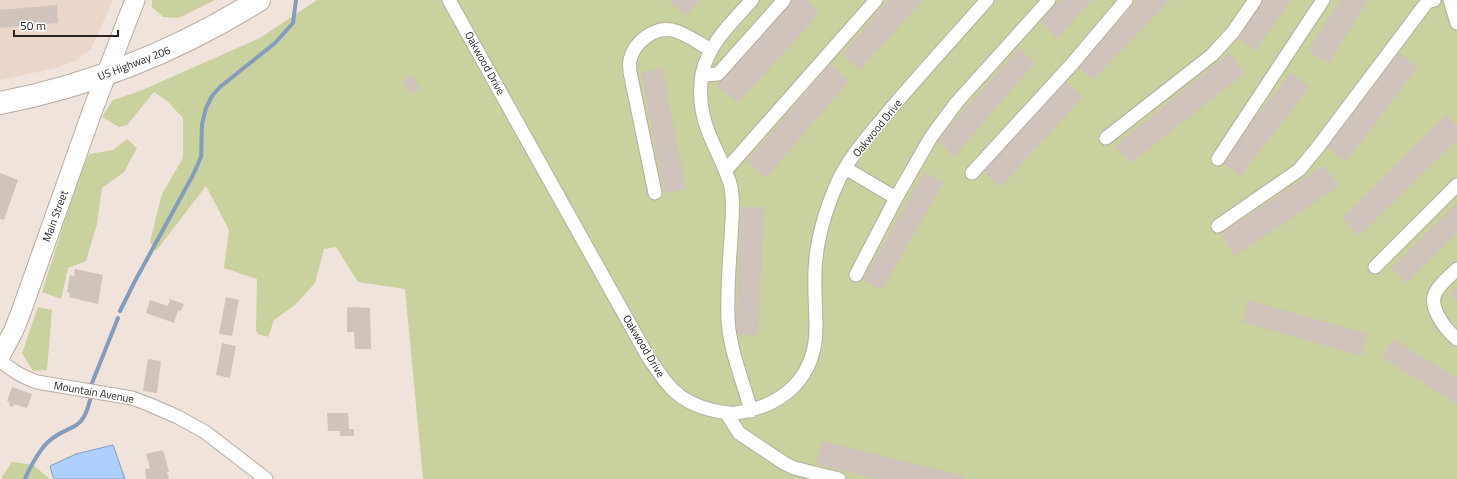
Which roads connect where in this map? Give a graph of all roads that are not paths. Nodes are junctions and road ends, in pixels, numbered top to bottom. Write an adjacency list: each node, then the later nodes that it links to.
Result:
1 (135, 0): 16 (main road, Main Street)
2 (259, 0): 16 (highway, US Highway 206)
3 (449, 0): 35 (street, Oakwood Drive)
4 (752, 0): 15 (street)
5 (784, 0): 17 (street)
6 (876, 0): 22 (street)
7 (987, 0): 21 (street, Oakwood Drive)
8 (1050, 0): 26 (street)
9 (1126, 0): 23 (street)
10 (1255, 0): 19 (street)
11 (1323, 0): 20 (street)
12 (1434, 0): 27 (street)
13 (1450, 0): 14 (street)
14 (1457, 23)
15 (710, 50): 17 (street); 25 (street)
16 (107, 74): 18 (highway, US Highway 206); 32 (main road, Main Street)
17 (702, 75): 22 (street)
18 (0, 103)
19 (1106, 138)
20 (1218, 159)
21 (845, 168): 26 (street); 34 (street, Oakwood Drive)
22 (726, 170): 34 (street)
23 (972, 173)
24 (1457, 185): 28 (street)
25 (655, 193)
26 (896, 198): 30 (street)
27 (1218, 226)
28 (1375, 268)
29 (1457, 269): 31 (street)
30 (856, 275)
31 (1457, 339)
32 (0, 356)
33 (0, 361): 36 (street, Mountain Avenue)
34 (751, 411): 35 (street, Oakwood Drive)
35 (727, 414): 37 (street)
36 (266, 479)
37 (840, 479)

